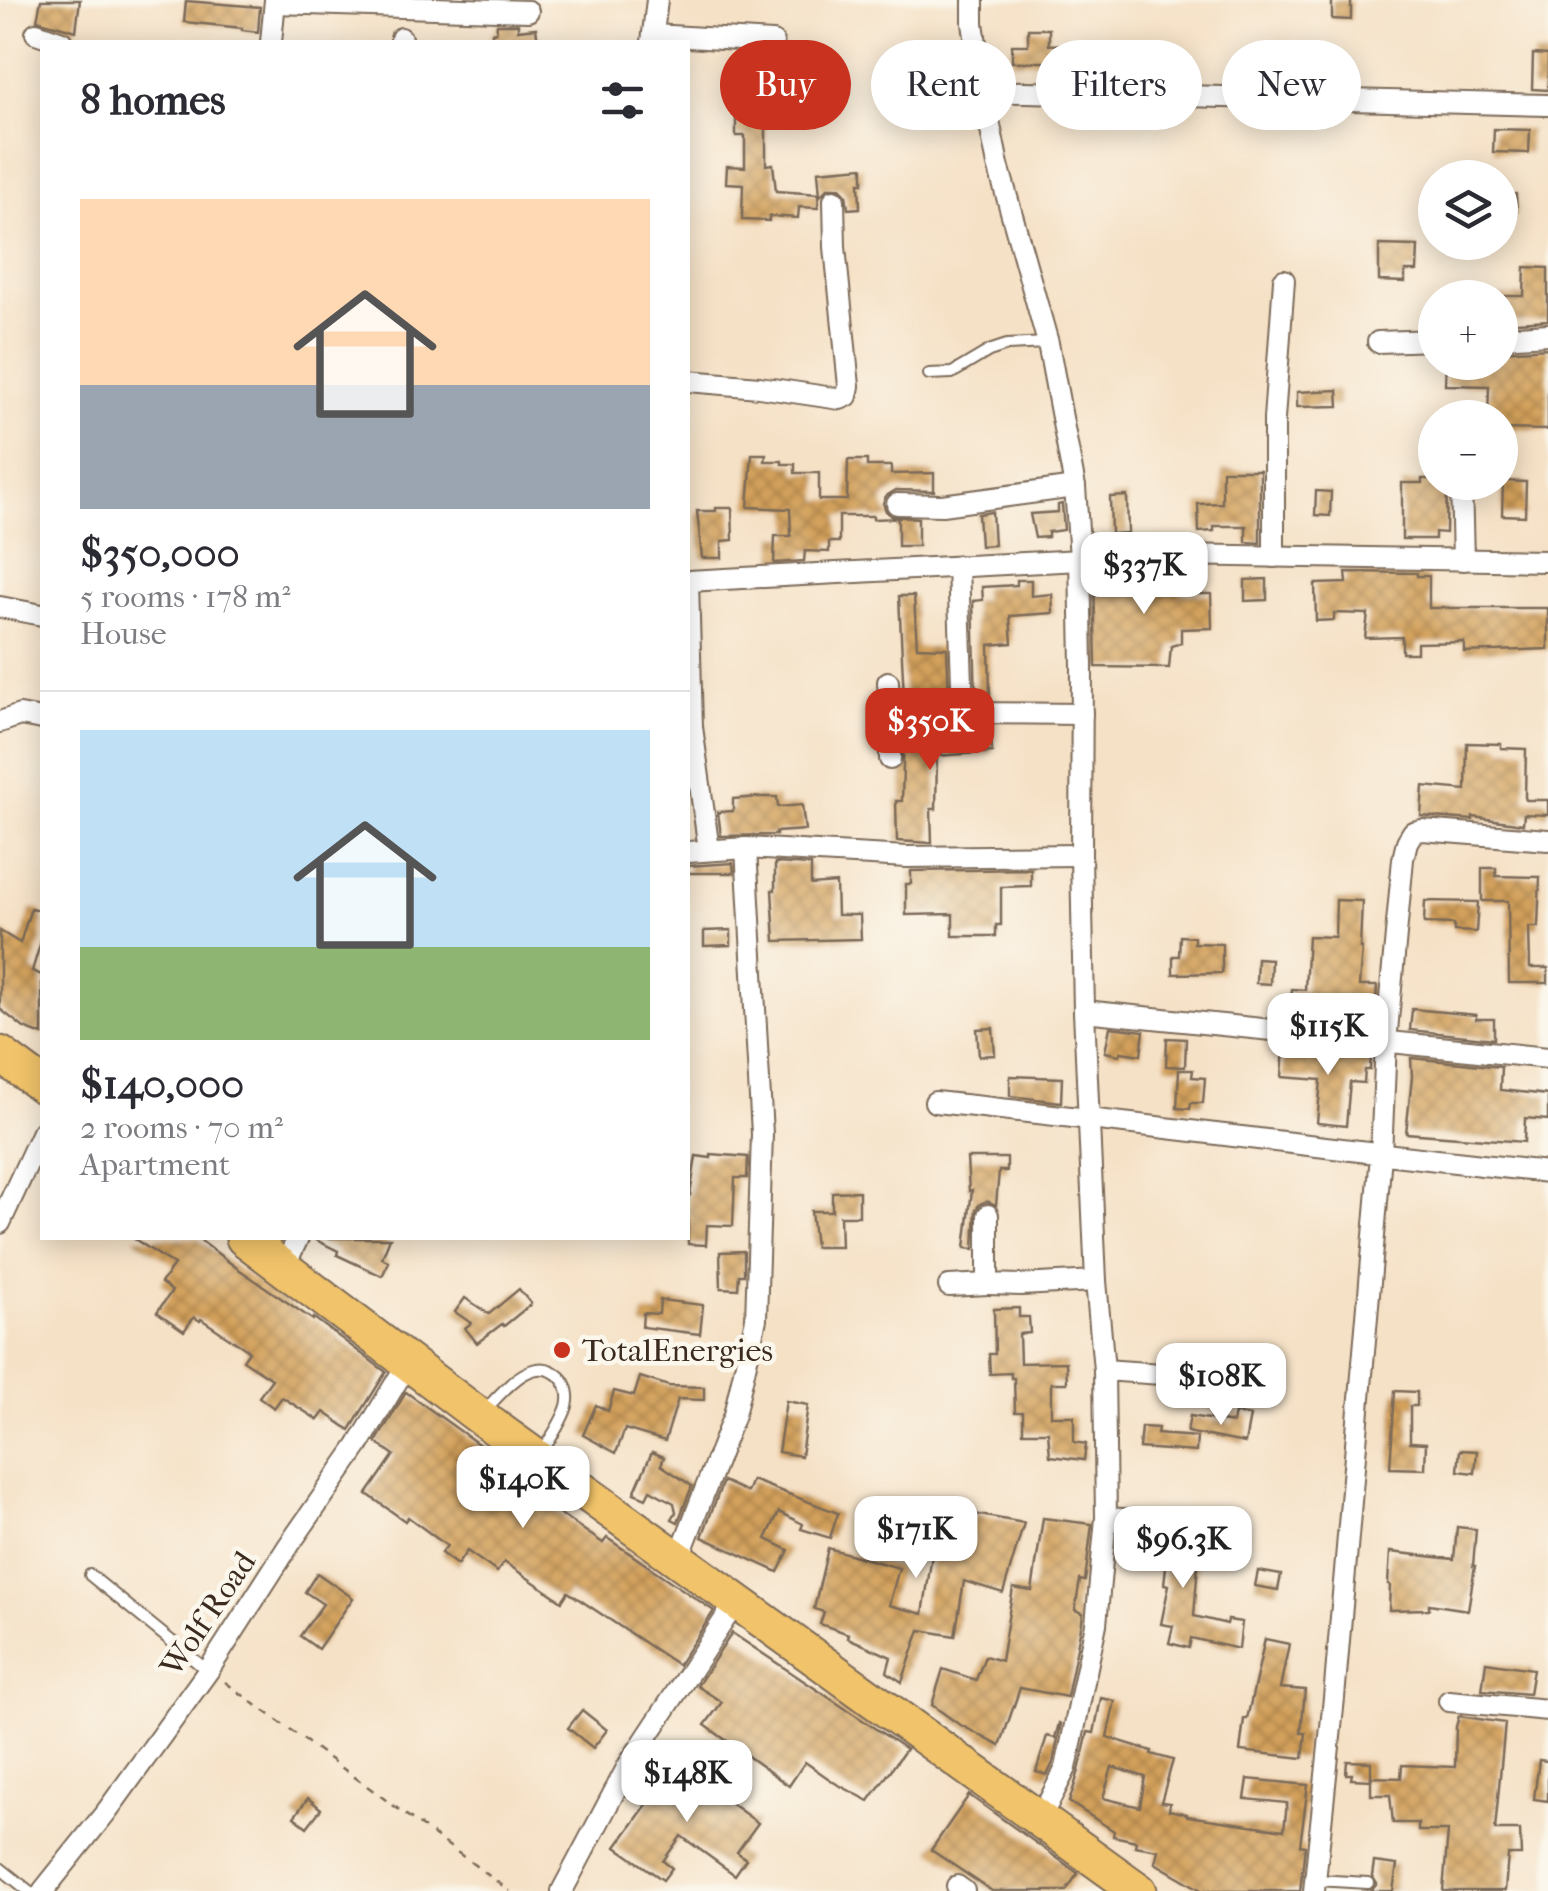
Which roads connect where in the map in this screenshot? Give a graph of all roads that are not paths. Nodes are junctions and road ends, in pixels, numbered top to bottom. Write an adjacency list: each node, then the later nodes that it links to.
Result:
1 (656, 0): 6 (street)
2 (974, 0): 9 (street)
3 (275, 2): 4 (street); 8 (street)
4 (528, 11)
5 (36, 33): 7 (street)
6 (652, 39): 10 (street)
7 (56, 40)
8 (272, 40)
9 (975, 40)
10 (720, 41)
11 (1016, 92): 12 (street)
12 (1548, 104)
13 (990, 130): 20 (street)
14 (834, 200): 22 (street)
15 (1284, 280): 26 (street)
16 (1548, 334): 17 (street)
17 (1518, 336)
18 (1418, 341): 19 (street)
19 (1378, 342)
20 (1048, 343): 21 (lane); 23 (street)
21 (930, 374)
22 (690, 381)
23 (1075, 487): 25 (street); 27 (street)
24 (1461, 500): 28 (street)
25 (898, 504)
26 (1274, 556): 27 (street); 28 (street)
27 (1080, 558): 30 (street); 38 (street)
28 (1463, 560): 29 (street)
29 (1548, 561)
30 (958, 566): 31 (street); 36 (street)
31 (690, 581)
32 (0, 607): 33 (street)
33 (40, 614)
34 (690, 654): 44 (street)
35 (888, 682): 37 (street)
36 (962, 713): 37 (street); 38 (street)
37 (890, 714): 41 (street)
38 (1082, 714): 45 (street)
39 (2, 719): 40 (street)
40 (40, 719)
41 (890, 759)
42 (1548, 840): 47 (street)
43 (746, 848): 44 (street); 45 (street); 70 (street)
44 (698, 851)
45 (1081, 855): 46 (street)
46 (1084, 1011): 47 (street); 52 (street)
47 (1386, 1042): 49 (street); 54 (street)
48 (0, 1054): 50 (highway)
49 (1548, 1058)
50 (40, 1084)
51 (935, 1102): 52 (street)
52 (1088, 1118): 54 (street); 60 (street)
53 (40, 1136): 57 (street)
54 (1381, 1155): 55 (street); 79 (street)
55 (1548, 1172)
56 (988, 1215): 61 (street)
57 (0, 1223)
58 (251, 1240): 59 (highway)
59 (291, 1252): 63 (highway)
60 (1096, 1281): 61 (street); 64 (street)
61 (988, 1284): 62 (street)
62 (949, 1286)
63 (409, 1362): 66 (highway); 73 (street, Wolf Road)
64 (1104, 1370): 65 (street); 68 (street)
65 (1204, 1377)
66 (478, 1416): 67 (highway); 67 (lane)
67 (538, 1459): 70 (highway)
68 (1106, 1518): 69 (street); 76 (street)
69 (1221, 1525)
70 (678, 1560): 72 (highway)
71 (90, 1575): 73 (lane)
72 (736, 1602): 76 (highway); 82 (street)
73 (208, 1671): 81 (street, Wolf Road)
74 (1449, 1701): 75 (street)
75 (1548, 1710)
76 (1039, 1821): 83 (highway)
77 (0, 1868): 80 (lane)
78 (1368, 1883): 79 (lane)
79 (1314, 1886)
80 (29, 1891)
81 (43, 1891)
82 (562, 1891)
83 (1138, 1891)

